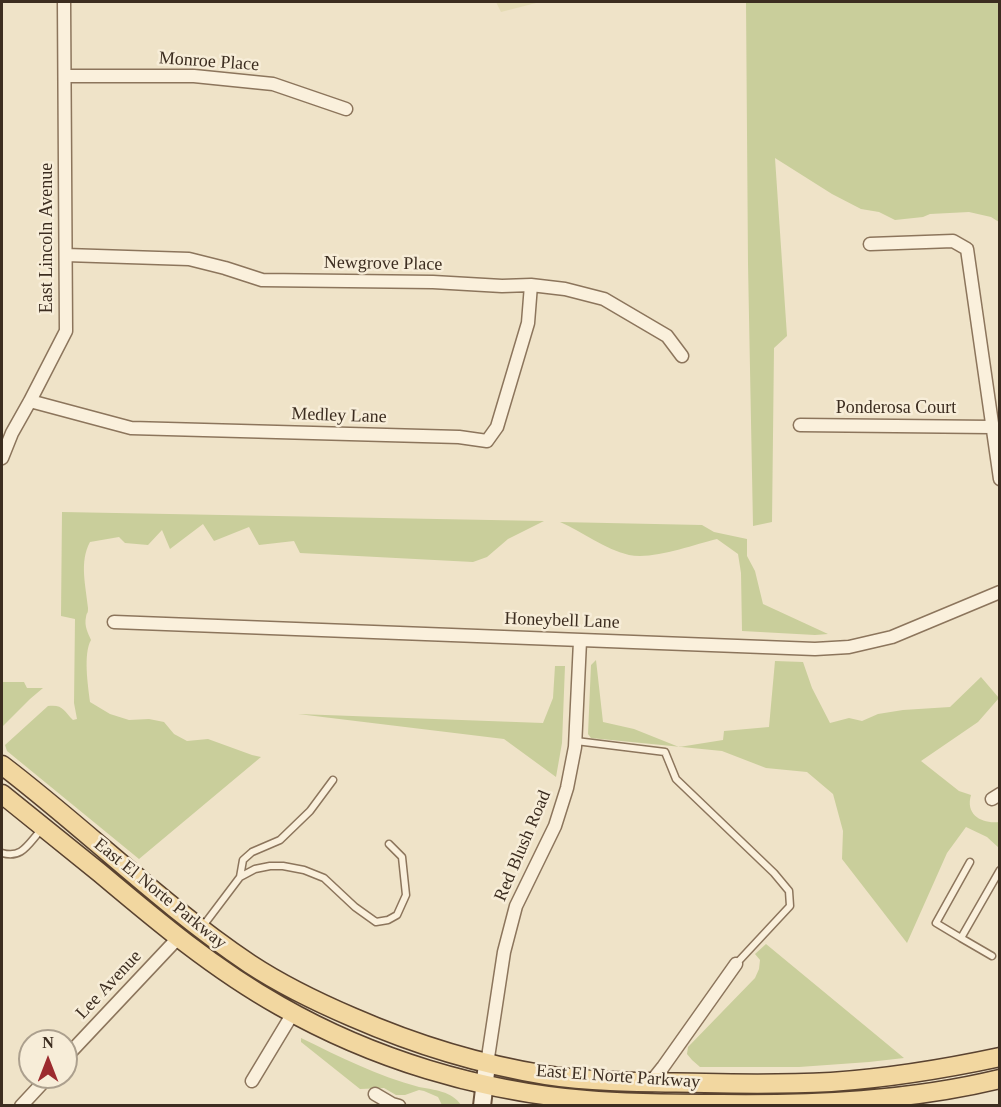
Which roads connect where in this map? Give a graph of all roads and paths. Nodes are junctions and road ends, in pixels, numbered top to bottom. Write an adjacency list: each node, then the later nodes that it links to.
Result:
1 (64, 2): 2 (street, East Lincoln Avenue)
2 (65, 75): 3 (street, Monroe Place); 5 (street, East Lincoln Avenue)
3 (346, 109)
4 (870, 244): 10 (street)
5 (66, 255): 6 (street, Newgrove Place); 8 (street, East Lincoln Avenue)
6 (531, 285): 7 (street, Newgrove Place); 8 (street, Medley Lane)
7 (682, 356)
8 (30, 401): 11 (street, East Lincoln Avenue)
9 (800, 425): 10 (street, Ponderosa Court)
10 (991, 427): 12 (street)
11 (2, 458)
12 (999, 479)
13 (999, 592): 15 (street, Honeybell Lane)
14 (114, 622): 15 (street, Honeybell Lane)
15 (580, 641): 16 (street, Red Blush Road)
16 (575, 740): 30 (lane); 34 (street, Red Blush Road)
17 (2, 765): 26 (main road, East El Norte Parkway)
18 (333, 780): 25 (lane)
19 (2, 794): 20 (main road, East El Norte Parkway)
20 (43, 827): 22 (lane); 27 (main road, East El Norte Parkway)
21 (389, 844): 25 (lane)
22 (2, 853)
23 (970, 862): 28 (lane)
24 (999, 870): 28 (lane)
25 (240, 877): 26 (lane)
26 (201, 929): 34 (main road, East El Norte Parkway)
27 (178, 938): 31 (main road, East El Norte Parkway); 32 (street, Lee Avenue)
28 (961, 938): 29 (lane)
29 (992, 956)
30 (736, 964): 37 (street)
31 (293, 1013): 36 (street); 38 (main road, East El Norte Parkway)
32 (78, 1044)
33 (999, 1057): 37 (main road, East El Norte Parkway)
34 (487, 1064): 37 (main road, East El Norte Parkway); 38 (main road)
35 (999, 1079): 38 (main road, East El Norte Parkway)
36 (252, 1081)
37 (651, 1082)
38 (484, 1084): 43 (main road)
39 (37, 1089): 41 (street)
40 (375, 1094): 42 (street)
41 (21, 1106)
42 (399, 1106)
43 (482, 1106)

